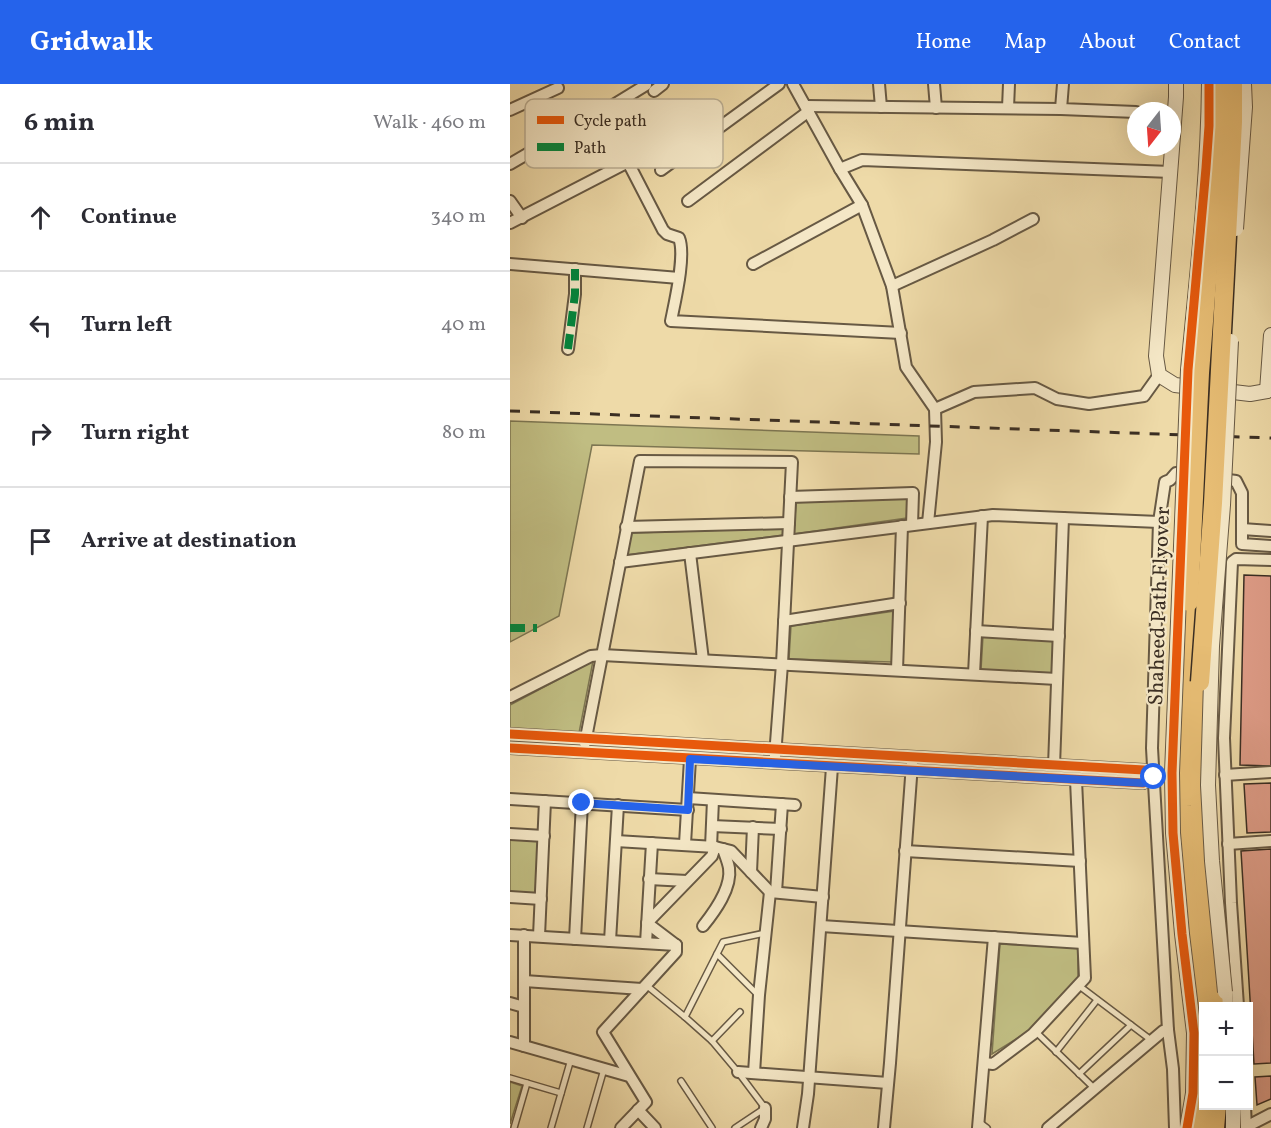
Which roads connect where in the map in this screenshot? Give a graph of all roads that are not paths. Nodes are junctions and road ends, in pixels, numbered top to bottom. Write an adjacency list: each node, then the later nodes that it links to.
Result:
1 (663, 84): 13 (street)
2 (779, 84): 26 (street)
3 (793, 84): 21 (street)
4 (879, 84): 18 (street)
5 (934, 84): 19 (street)
6 (1009, 84): 20 (street)
7 (1063, 84): 22 (street)
8 (1176, 84): 17 (street)
9 (1210, 84): 24 (highway, bridge); 75 (street, Shaheed Path Flyover, bridge)
10 (1219, 84): 24 (highway, Shaheed Path Flyover, bridge)
11 (559, 85): 14 (street)
12 (1241, 86): 24 (highway, Shaheed Path Flyover, bridge); 37 (street, Shaheed Path Flyover, bridge)
13 (650, 88): 15 (street)
14 (532, 99)
15 (628, 99)
16 (525, 102): 23 (street)
17 (1174, 102)
18 (881, 107): 19 (street); 21 (street)
19 (936, 108): 20 (street)
20 (1008, 108): 22 (street)
21 (808, 109): 34 (street); 39 (street)
22 (1061, 109): 25 (street)
23 (510, 110)
24 (1226, 110): 27 (highway, Shaheed Path Flyover, bridge); 70 (highway, Shaheed Path Flyover, bridge)
25 (1127, 112)
26 (723, 125)
27 (1231, 153): 37 (highway, bridge); 82 (highway, Shaheed Path Flyover, bridge)
28 (525, 155): 30 (street)
29 (1172, 156): 36 (street)
30 (510, 164)
31 (617, 168): 41 (street)
32 (631, 168): 47 (street)
33 (664, 168): 35 (street)
34 (840, 169): 36 (street); 40 (street)
35 (661, 170)
36 (1171, 172): 52 (street)
37 (1240, 178): 82 (street, Shaheed Path Flyover, bridge)
38 (510, 201): 41 (street)
39 (688, 201)
40 (862, 205): 45 (street); 48 (street)
41 (522, 218): 43 (street)
42 (1033, 219): 48 (street)
43 (510, 223)
44 (510, 264): 46 (street)
45 (753, 264)
46 (575, 269): 47 (street); 51 (street)
47 (679, 278): 49 (street)
48 (892, 286): 49 (street)
49 (902, 333): 54 (street)
50 (1271, 335): 53 (street)
51 (568, 349)
52 (1159, 375): 53 (street); 54 (street)
53 (1270, 391)
54 (935, 409): 60 (street)
55 (790, 496): 59 (street); 61 (street); 62 (street)
56 (982, 516): 57 (street); 60 (street); 73 (street)
57 (1063, 518): 58 (street); 74 (street)
58 (1159, 522): 63 (street); 97 (street)
59 (789, 523): 62 (street); 65 (street)
60 (928, 523): 61 (street)
61 (907, 526): 65 (street); 71 (street)
62 (626, 527): 69 (street)
63 (1242, 529): 64 (street); 66 (street)
64 (1271, 531)
65 (788, 541): 67 (street); 72 (street)
66 (1271, 546)
67 (690, 553): 69 (street); 77 (street)
68 (1271, 560): 96 (street)
69 (620, 562): 76 (street)
70 (1189, 602): 75 (highway, bridge); 161 (highway, Shaheed Path Flyover)
71 (900, 603): 72 (street); 79 (street)
72 (784, 621): 78 (street)
73 (976, 631): 74 (street); 80 (street)
74 (1059, 636): 81 (street)
75 (1177, 642): 196 (street, Shaheed Path Flyover, bridge)
76 (602, 654): 77 (street); 83 (street); 85 (street)
77 (703, 660): 78 (street)
78 (782, 664): 79 (street); 87 (street)
79 (897, 670): 80 (street)
80 (974, 674): 81 (street)
81 (1057, 678): 92 (street)
82 (1205, 689): 147 (highway, Shaheed Path Flyover)
83 (510, 697)
84 (510, 734): 85 (street)
85 (586, 739): 87 (street); 88 (street)
86 (510, 748): 88 (street)
87 (776, 750): 89 (street); 91 (street)
88 (583, 753): 90 (street)
89 (912, 758): 92 (street); 94 (street)
90 (690, 759): 91 (street); 103 (street)
91 (775, 764): 93 (street)
92 (1054, 766): 97 (street)
93 (832, 767): 94 (street); 125 (street)
94 (911, 771): 98 (street); 118 (street)
95 (1271, 772): 96 (street)
96 (1225, 775): 116 (street)
97 (1154, 777): 98 (street); 154 (street)
98 (1076, 780): 119 (street)
99 (510, 799): 101 (street)
100 (713, 800): 103 (street); 104 (street); 107 (street)
101 (545, 801): 102 (street); 111 (street)
102 (582, 803): 105 (street); 136 (street)
103 (688, 804): 105 (street); 115 (street)
104 (782, 804): 106 (street); 109 (street)
105 (618, 805): 112 (street)
106 (795, 805)
107 (712, 826): 108 (street); 117 (street)
108 (753, 827): 109 (street); 120 (street)
109 (781, 829): 123 (street)
110 (510, 834): 111 (street)
111 (544, 836): 126 (street)
112 (616, 841): 114 (street); 137 (street)
113 (1271, 841): 116 (street)
114 (652, 843): 115 (street); 121 (street)
115 (686, 844): 117 (street)
116 (1228, 844): 148 (street)
117 (716, 847): 120 (street); 122 (street); 128 (street)
118 (905, 851): 119 (street); 130 (street)
119 (1080, 861): 139 (street)
120 (751, 872): 123 (street)
121 (650, 879): 122 (street); 127 (street)
122 (687, 881): 127 (street)
123 (773, 892): 125 (street); 131 (street)
124 (510, 897): 126 (street)
125 (823, 897): 129 (street)
126 (541, 899): 134 (street)
127 (647, 923): 138 (street); 140 (street)
128 (703, 926)
129 (821, 926): 130 (street); 169 (street)
130 (899, 930): 135 (street); 173 (street)
131 (765, 933): 141 (lane); 145 (street)
132 (510, 935): 133 (street)
133 (524, 936): 134 (street); 142 (street)
134 (539, 936): 136 (street)
135 (994, 937): 139 (street); 163 (street)
136 (575, 939): 137 (street)
137 (610, 941): 138 (street)
138 (646, 943): 140 (street)
139 (1083, 943): 143 (street)
140 (676, 945): 144 (street)
141 (717, 954): 145 (lane); 152 (lane)
142 (524, 981): 144 (street); 150 (street)
143 (1078, 985): 146 (lane); 155 (street)
144 (644, 987): 152 (lane); 168 (street)
145 (759, 995): 166 (street)
146 (1097, 1000): 153 (lane); 160 (lane)
147 (1221, 1002)
148 (1238, 1002)
149 (510, 1003): 150 (street)
150 (524, 1007): 159 (street)
151 (740, 1012): 156 (lane)
152 (685, 1017): 156 (lane)
153 (1131, 1025): 157 (lane); 167 (lane)
154 (1168, 1030): 157 (street); 195 (street)
155 (1036, 1032): 160 (lane); 163 (street)
156 (712, 1041): 165 (lane)
157 (1151, 1041): 174 (street)
158 (510, 1042): 159 (street)
159 (524, 1046): 162 (street)
160 (1056, 1052): 167 (lane)
161 (1202, 1056)
162 (571, 1059): 164 (street); 175 (lane)
163 (984, 1063): 183 (street)
164 (604, 1069): 168 (street); 186 (lane)
165 (738, 1072): 166 (street); 176 (lane)
166 (754, 1073): 169 (street)
167 (1079, 1074): 174 (lane)
168 (629, 1076): 177 (street)
169 (810, 1077): 173 (street); 192 (street)
170 (510, 1078): 172 (lane)
171 (681, 1081): 189 (lane)
172 (527, 1083): 175 (lane); 184 (lane)
173 (888, 1083): 193 (street)
174 (1095, 1089): 194 (street)
175 (561, 1093): 185 (lane)
176 (765, 1108): 190 (lane); 191 (street)
177 (638, 1110): 187 (street); 188 (street)
178 (1202, 1110): 197 (highway)
179 (1217, 1110): 198 (highway)
180 (1235, 1110): 199 (street)
181 (1244, 1110): 199 (street)
182 (1271, 1114): 199 (street)
183 (981, 1126)
184 (514, 1128)
185 (551, 1128)
186 (587, 1128)
187 (621, 1128)
188 (655, 1128)
189 (712, 1128)
190 (735, 1128)
191 (761, 1128)
192 (803, 1128)
193 (884, 1128)
194 (1048, 1128)
195 (1175, 1128)
196 (1187, 1128)
197 (1201, 1128)
198 (1215, 1128)
199 (1242, 1128)

